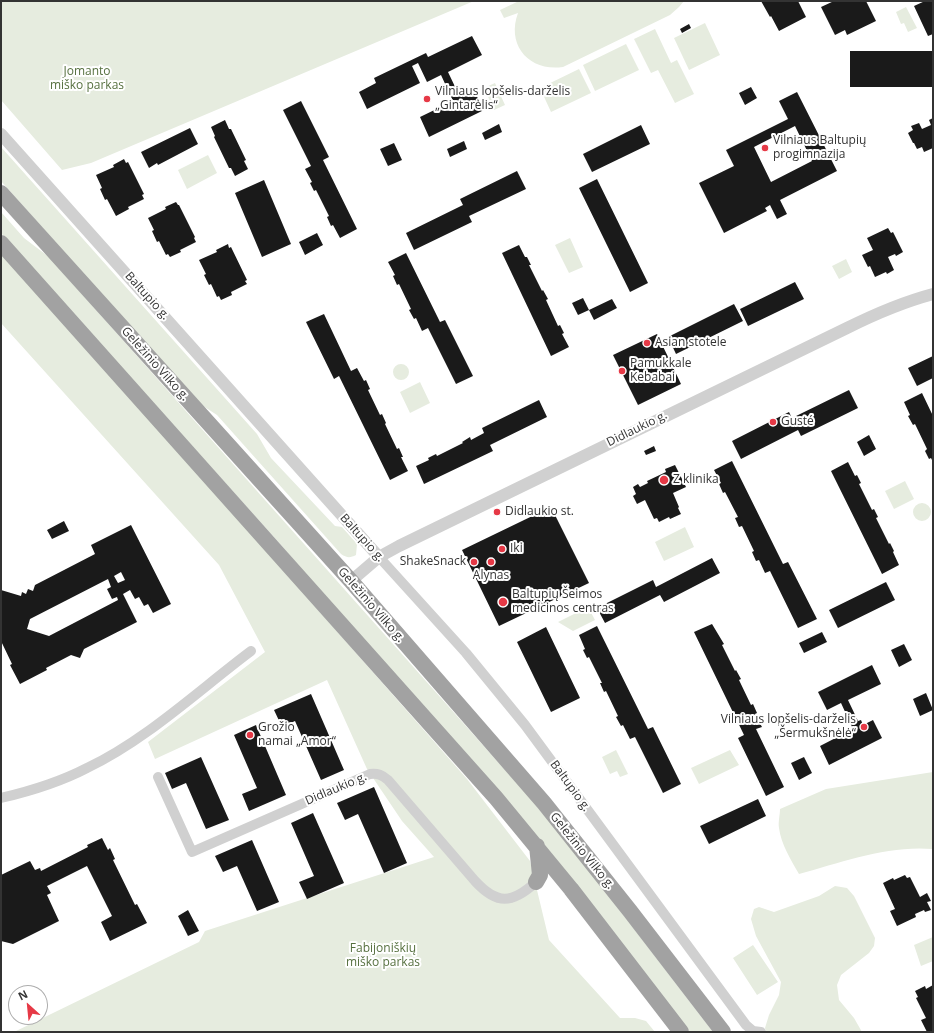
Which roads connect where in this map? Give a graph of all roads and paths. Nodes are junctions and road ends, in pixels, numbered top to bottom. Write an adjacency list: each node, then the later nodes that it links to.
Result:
1 (1, 134): 5 (street, Baltupio g.)
2 (1, 193): 6 (highway, Geležinio Vilko g.)
3 (1, 243): 10 (highway)
4 (933, 294): 5 (street, Didlaukio g.)
5 (379, 557): 6 (street, Didlaukio g.); 15 (street, Baltupio g.)
6 (351, 582): 14 (highway, Geležinio Vilko g.)
7 (251, 651): 9 (street)
8 (158, 777): 11 (street, Didlaukio g.)
9 (1, 798)
10 (537, 846): 11 (highway); 12 (highway)
11 (536, 882): 12 (highway)
12 (571, 889): 13 (highway)
13 (681, 1032)
14 (723, 1032)
15 (764, 1032)

